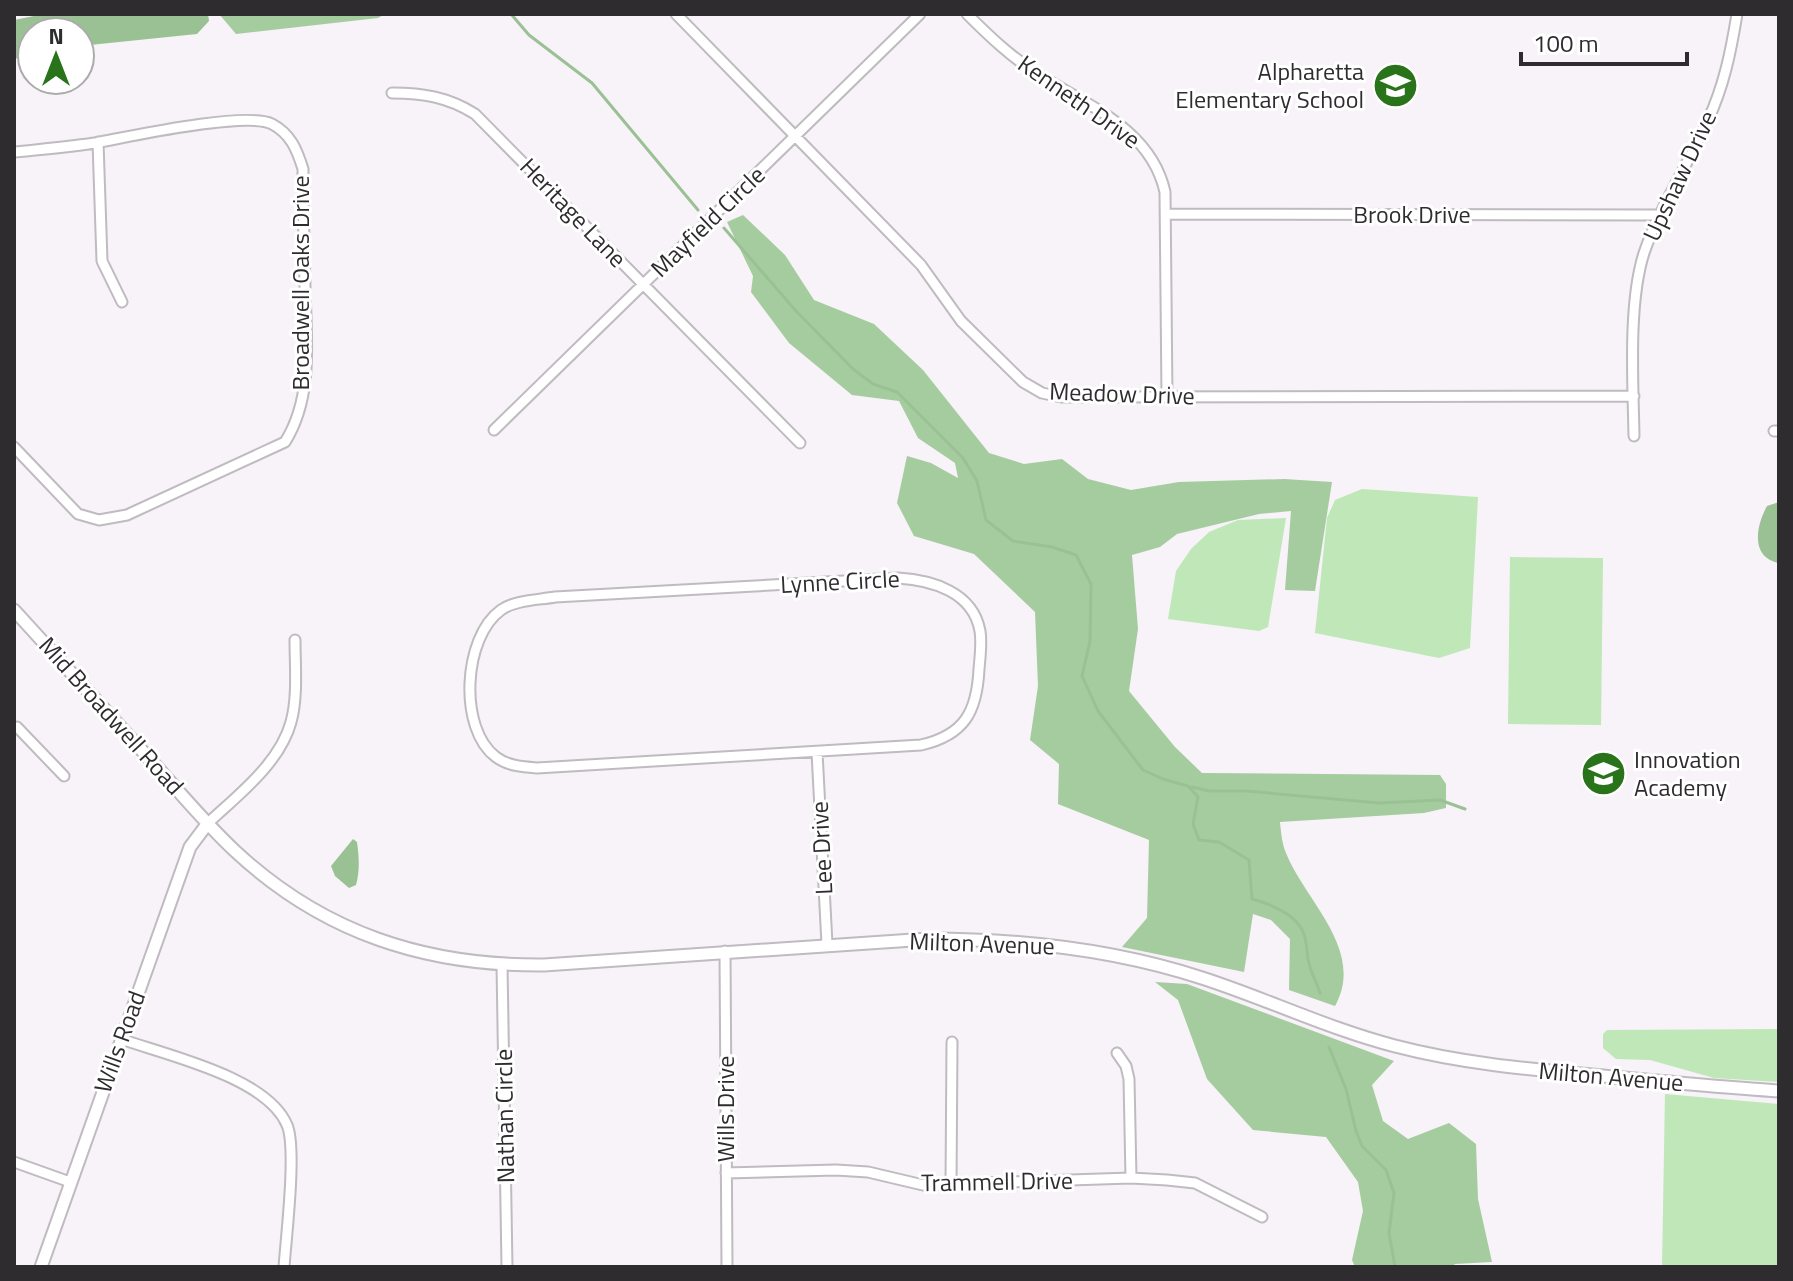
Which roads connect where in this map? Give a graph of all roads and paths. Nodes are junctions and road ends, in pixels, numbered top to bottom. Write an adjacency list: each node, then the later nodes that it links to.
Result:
1 (676, 14): 6 (street, Meadow Drive)
2 (920, 14): 6 (street, Mayfield Circle)
3 (967, 14): 9 (street, Kenneth Drive)
4 (1737, 14): 10 (street, Upshaw Drive)
5 (392, 93): 11 (street, Heritage Lane)
6 (795, 137): 11 (street, Mayfield Circle); 14 (street, Meadow Drive)
7 (98, 142): 8 (street, Broadwell Oaks Drive); 12 (street); 18 (street, Broadwell Oaks Drive)
8 (14, 152)
9 (1166, 214): 10 (street, Brook Drive); 14 (street, Kenneth Drive)
10 (1659, 215): 13 (street, Upshaw Drive)
11 (644, 285): 15 (street, Mayfield Circle); 17 (street, Heritage Lane)
12 (122, 302)
13 (1634, 396): 14 (street, Meadow Drive); 16 (street, Upshaw Drive)
14 (1167, 397)
15 (494, 430)
16 (1634, 436)
17 (800, 443)
18 (14, 447)
19 (14, 610): 24 (street, Mid Broadwell Road)
20 (295, 640): 24 (street)
21 (15, 726): 23 (street)
22 (817, 752): 22 (street, Lynne Circle); 25 (street, Lee Drive)
23 (64, 776)
24 (208, 823): 27 (street, Milton Avenue); 28 (street, Wills Road)
25 (827, 944): 26 (street, Milton Avenue); 31 (street, Milton Avenue)
26 (725, 951): 27 (street, Milton Avenue); 33 (street, Wills Drive)
27 (502, 965): 40 (street, Nathan Circle)
28 (121, 1039): 35 (street, Wills Road); 39 (street)
29 (952, 1042): 36 (street)
30 (1117, 1053): 34 (street)
31 (1779, 1091)
32 (14, 1162): 35 (street)
33 (726, 1173): 36 (street, Trammell Drive); 41 (street, Wills Drive)
34 (1131, 1178): 36 (street, Trammell Drive); 37 (street, Trammell Drive)
35 (70, 1182): 38 (street, Wills Road)
36 (951, 1185)
37 (1262, 1217)
38 (41, 1267)
39 (284, 1267)
40 (507, 1267)
41 (727, 1267)

